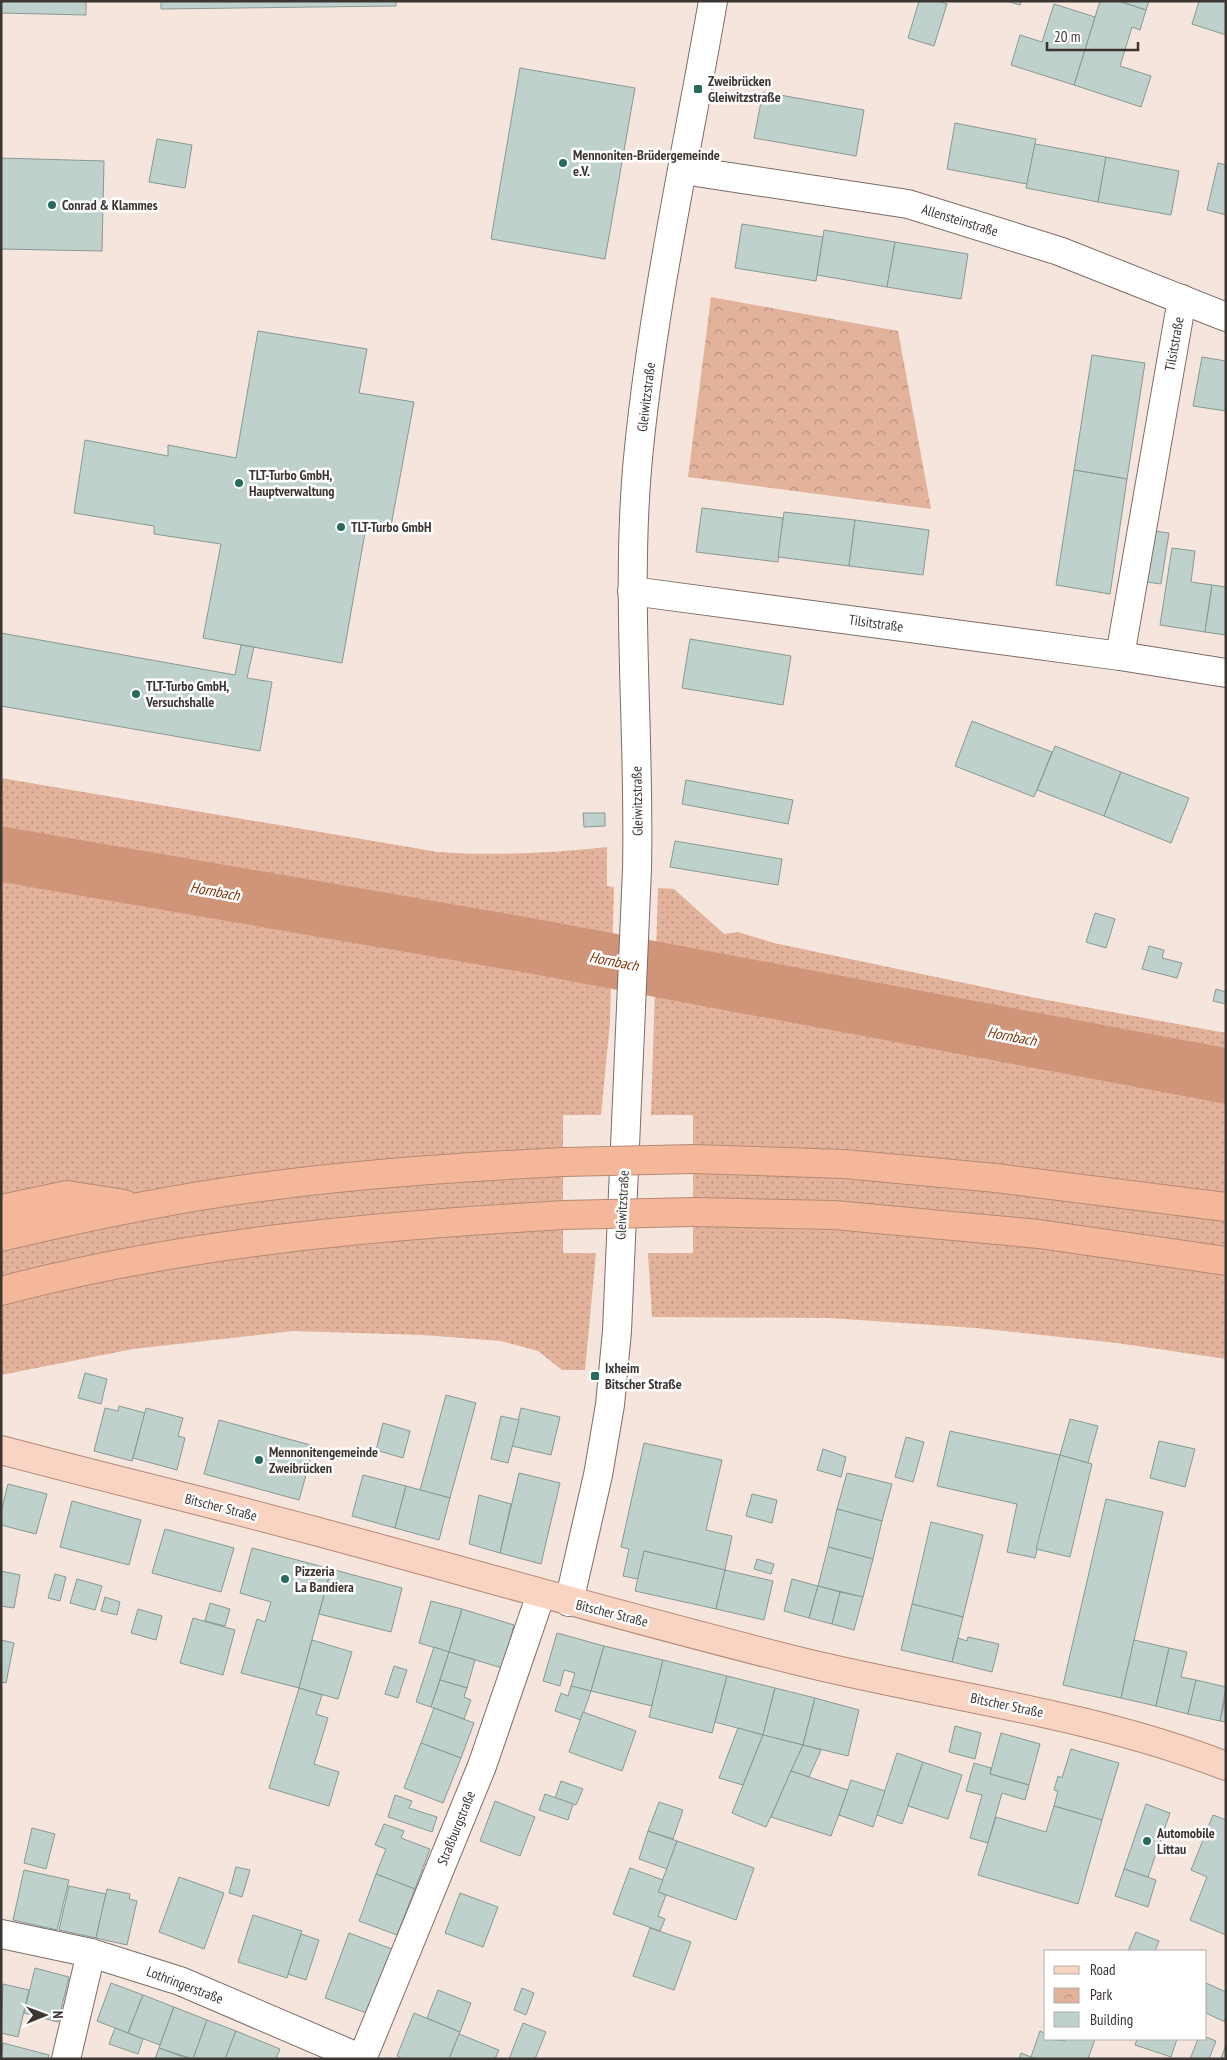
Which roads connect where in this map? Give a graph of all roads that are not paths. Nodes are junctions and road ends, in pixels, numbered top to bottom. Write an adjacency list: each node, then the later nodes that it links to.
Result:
1 (713, 1): 2 (street, Gleiwitzstraße)
2 (683, 170): 3 (street, Allensteinstraße); 5 (street, Gleiwitzstraße)
3 (1182, 299): 4 (street, Allensteinstraße); 6 (street, Tilsitstraße)
4 (1226, 317)
5 (632, 591): 6 (street, Tilsitstraße); 16 (street, Gleiwitzstraße)
6 (1120, 656): 7 (street, Tilsitstraße)
7 (1226, 673)
8 (140, 1207): 9 (highway, bridge); 10 (highway); 11 (highway)
9 (1226, 1207)
10 (1, 1209)
11 (1, 1237)
12 (1226, 1261): 13 (highway, bridge)
13 (1, 1291)
14 (1, 1450): 15 (main road, Bitscher Straße)
15 (541, 1594): 16 (main road, Bitscher Straße); 21 (street, Straßburgstraße)
16 (569, 1602): 17 (main road, Bitscher Straße)
17 (1226, 1766)
18 (1, 1934): 19 (street, Lothringerstraße)
19 (91, 1953): 20 (street); 21 (street, Lothringerstraße)
20 (66, 2059)
21 (362, 2059)

